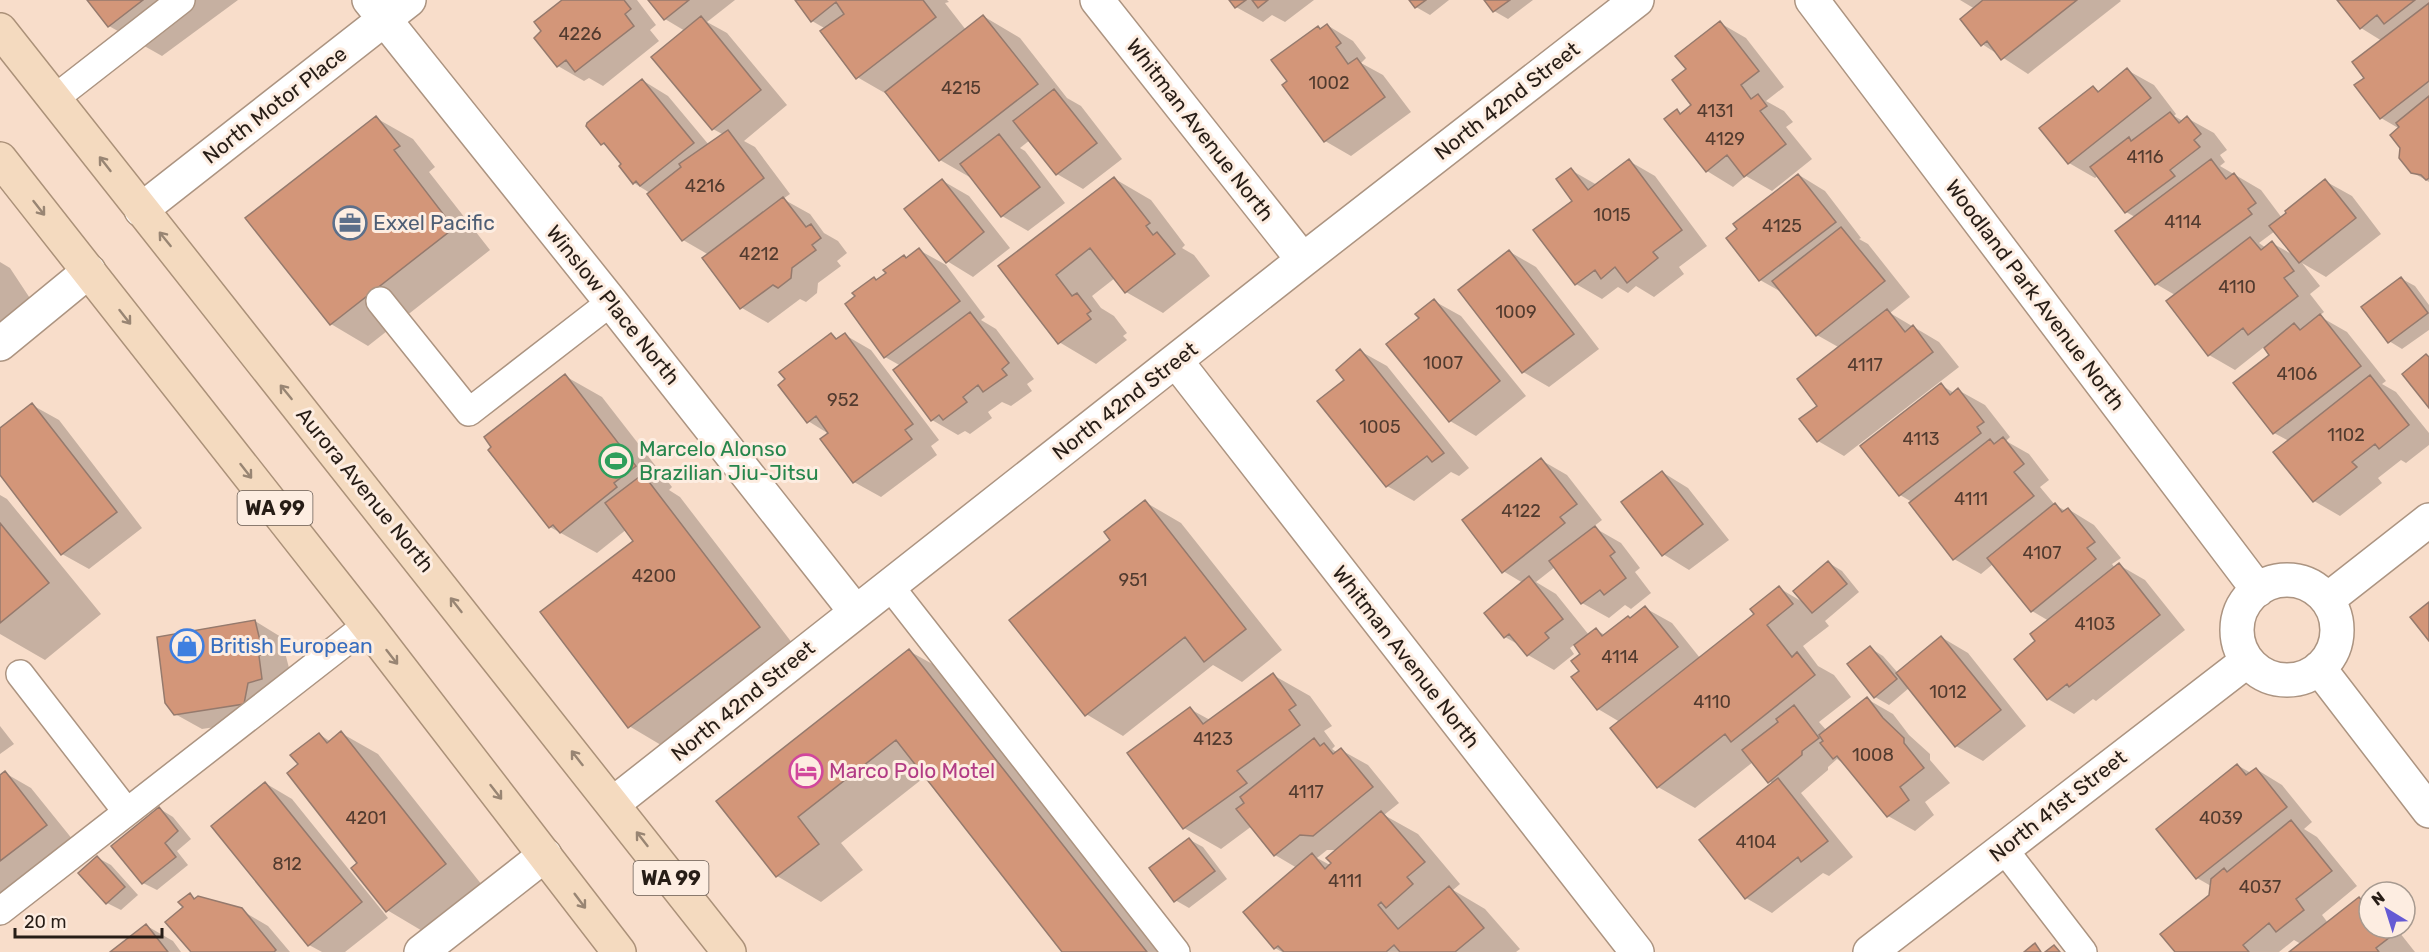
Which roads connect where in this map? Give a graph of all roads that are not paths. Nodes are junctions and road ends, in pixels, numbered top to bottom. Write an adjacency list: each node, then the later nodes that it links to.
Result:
1 (181, 0): 7 (lane)
2 (1097, 0): 10 (street, Whitman Avenue North)
3 (1638, 0): 10 (street, North 42nd Street)
4 (1812, 0): 18 (street, Woodland Park Avenue North)
5 (387, 6): 9 (street, North Motor Place); 13 (street, Winslow Place North)
6 (0, 30): 7 (highway, Aurora Avenue North / WA 99)
7 (54, 99): 9 (highway, Aurora Avenue North / WA 99, one-way to 7)
8 (0, 159): 11 (highway, WA 99, one-way to 11)
9 (141, 210): 25 (highway, Aurora Avenue North / WA 99, one-way to 9)
10 (1303, 260): 15 (street, North 42nd Street)
11 (89, 272): 14 (street); 21 (highway, WA 99, one-way to 21)
12 (380, 301): 13 (lane)
13 (611, 302): 20 (street, Winslow Place North)
14 (0, 344)
15 (1176, 361): 17 (street, North 42nd Street); 35 (street, Whitman Avenue North)
16 (2429, 520): 19 (street)
17 (889, 585): 20 (street, North 42nd Street); 34 (lane)
18 (2258, 590): 19 (street); 22 (street)
19 (2327, 600): 23 (street)
20 (855, 611): 25 (street, North 42nd Street)
21 (367, 625): 27 (lane); 29 (highway, WA 99, one-way to 29)
22 (2247, 661): 23 (street); 28 (street, North 41st Street)
23 (2319, 668): 26 (street)
24 (20, 674): 27 (lane)
25 (614, 803): 33 (highway, Aurora Avenue North / WA 99, one-way to 25)
26 (2429, 811)
27 (127, 812): 30 (lane)
28 (2002, 848): 36 (street, North 41st Street); 37 (lane)
29 (545, 855): 31 (street); 32 (highway, WA 99, one-way to 32)
30 (0, 910)
31 (421, 952)
32 (619, 952)
33 (729, 952)
34 (1176, 952)
35 (1637, 952)
36 (1870, 952)
37 (2083, 952)

